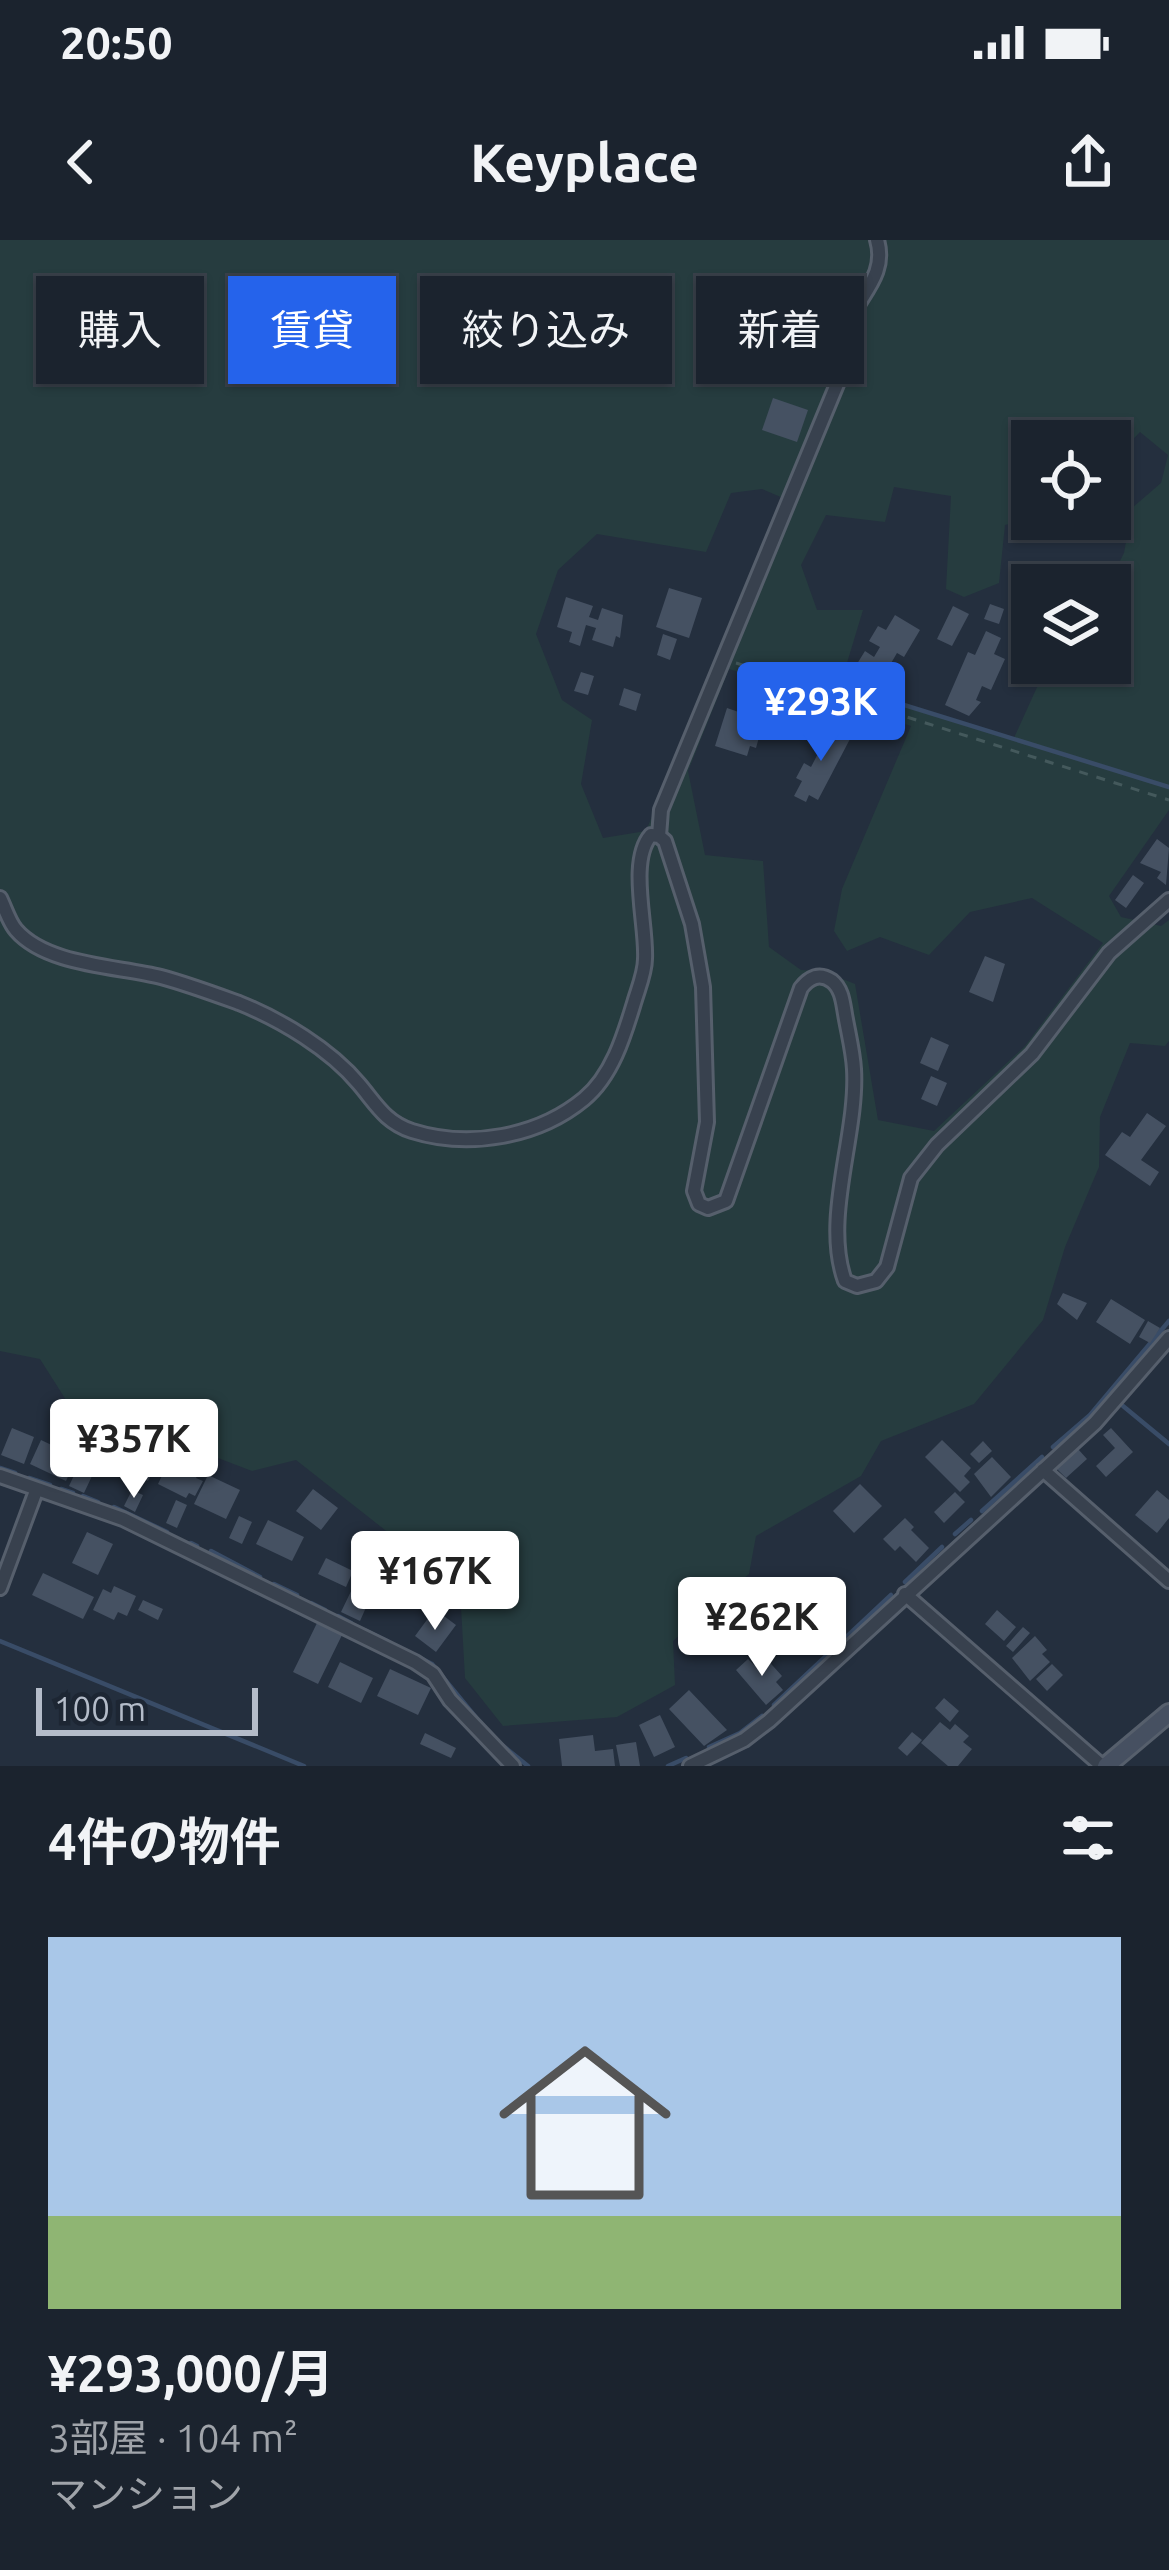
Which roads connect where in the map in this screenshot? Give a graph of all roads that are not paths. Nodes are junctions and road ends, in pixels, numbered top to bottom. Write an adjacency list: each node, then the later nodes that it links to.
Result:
1 (877, 240): 2 (street)
2 (659, 836): 3 (street); 4 (street)
3 (0, 898)
4 (1169, 900)
5 (1169, 1338): 6 (street)
6 (1042, 1470): 9 (street); 11 (street)
7 (0, 1476): 8 (street)
8 (37, 1491): 10 (street); 14 (street)
9 (1169, 1580)
10 (0, 1588)
11 (905, 1594): 13 (street); 15 (street)
12 (1169, 1713): 13 (main road)
13 (1113, 1764)
14 (513, 1766)
15 (690, 1766)

